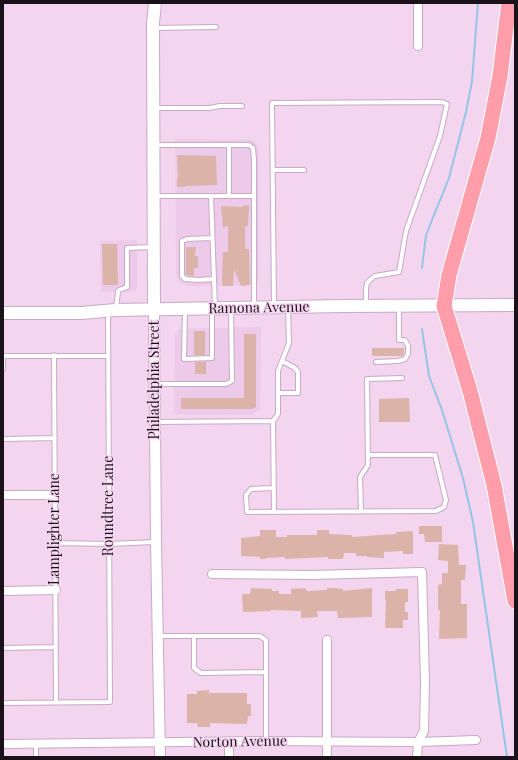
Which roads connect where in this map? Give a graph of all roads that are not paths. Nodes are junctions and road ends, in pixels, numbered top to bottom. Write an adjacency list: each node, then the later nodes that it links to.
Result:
1 (155, 3): 5 (main road, Philadelphia Street)
2 (418, 3): 6 (street)
3 (509, 3): 23 (highway)
4 (216, 27): 5 (lane)
5 (153, 28): 8 (main road, Philadelphia Street)
6 (418, 46)
7 (242, 106): 8 (lane)
8 (154, 108): 9 (main road, Philadelphia Street)
9 (154, 145): 10 (lane); 13 (main road, Philadelphia Street)
10 (229, 145): 15 (lane); 16 (lane)
11 (273, 170): 12 (lane); 21 (lane); 25 (lane)
12 (304, 170)
13 (154, 196): 14 (lane); 18 (main road, Philadelphia Street)
14 (211, 196): 15 (lane); 17 (lane)
15 (229, 196): 16 (lane)
16 (254, 196): 24 (lane)
17 (212, 238): 19 (lane); 19 (lane)
18 (154, 247): 28 (lane, Roundtree Lane); 29 (main road, Philadelphia Street)
19 (214, 279): 31 (lane)
20 (514, 305): 23 (main road, Ramona Avenue)
21 (366, 306): 22 (main road, Ramona Avenue); 26 (main road, Ramona Avenue)
22 (399, 306): 23 (main road, Ramona Avenue); 37 (lane)
23 (444, 306): 58 (highway)
24 (254, 308): 25 (main road, Ramona Avenue); 27 (main road, Ramona Avenue)
25 (274, 308): 26 (main road, Ramona Avenue)
26 (288, 308): 36 (lane)
27 (231, 309): 31 (main road, Ramona Avenue); 40 (lane)
28 (112, 310): 29 (main road, Ramona Avenue); 32 (main road, Ramona Avenue); 35 (lane, Roundtree Lane)
29 (154, 310): 30 (main road, Ramona Avenue); 40 (street, Philadelphia Street)
30 (185, 310): 31 (main road, Ramona Avenue); 31 (lane)
31 (213, 310)
32 (3, 312)
33 (54, 355): 34 (lane); 35 (lane); 44 (lane, Lamplighter Lane)
34 (3, 356): 38 (lane)
35 (108, 356): 54 (lane, Roundtree Lane)
36 (282, 361): 41 (lane); 41 (lane)
37 (376, 362)
38 (3, 369)
39 (402, 378): 46 (lane)
40 (155, 384): 43 (street, Philadelphia Street)
41 (278, 393): 42 (lane)
42 (273, 421): 43 (lane); 47 (lane)
43 (155, 422): 53 (street, Philadelphia Street)
44 (55, 438): 45 (lane); 49 (lane, Lamplighter Lane)
45 (3, 440)
46 (368, 455): 50 (lane); 50 (lane)
47 (273, 488): 51 (lane); 51 (lane)
48 (3, 494): 49 (street)
49 (55, 495): 52 (lane, Lamplighter Lane)
50 (361, 511): 51 (lane)
51 (274, 512)
52 (55, 542): 54 (lane); 56 (lane, Lamplighter Lane)
53 (156, 542): 54 (lane); 59 (street, Philadelphia Street)
54 (109, 544): 65 (lane, Roundtree Lane)
55 (212, 574): 72 (street)
56 (56, 590): 57 (street); 62 (lane, Lamplighter Lane)
57 (3, 591)
58 (515, 601)
59 (158, 636): 60 (lane); 70 (street, Philadelphia Street)
60 (194, 636): 64 (lane); 64 (lane)
61 (327, 640): 69 (street)
62 (56, 647): 63 (lane); 65 (lane, Lamplighter Lane)
63 (3, 648)
64 (266, 672): 68 (lane)
65 (56, 702): 66 (lane)
66 (3, 703)
67 (476, 740): 72 (street, Norton Avenue)
68 (266, 741): 69 (street, Norton Avenue); 71 (street, Norton Avenue)
69 (327, 741): 72 (street, Norton Avenue); 78 (street)
70 (160, 742): 71 (street, Norton Avenue); 73 (street, Norton Avenue); 76 (street, Philadelphia Street)
71 (229, 742): 77 (street)
72 (418, 742): 79 (street)
73 (36, 743): 74 (street, Norton Avenue); 75 (lane)
74 (3, 744)
75 (36, 757)
76 (160, 757)
77 (229, 757)
78 (327, 757)
79 (417, 757)

